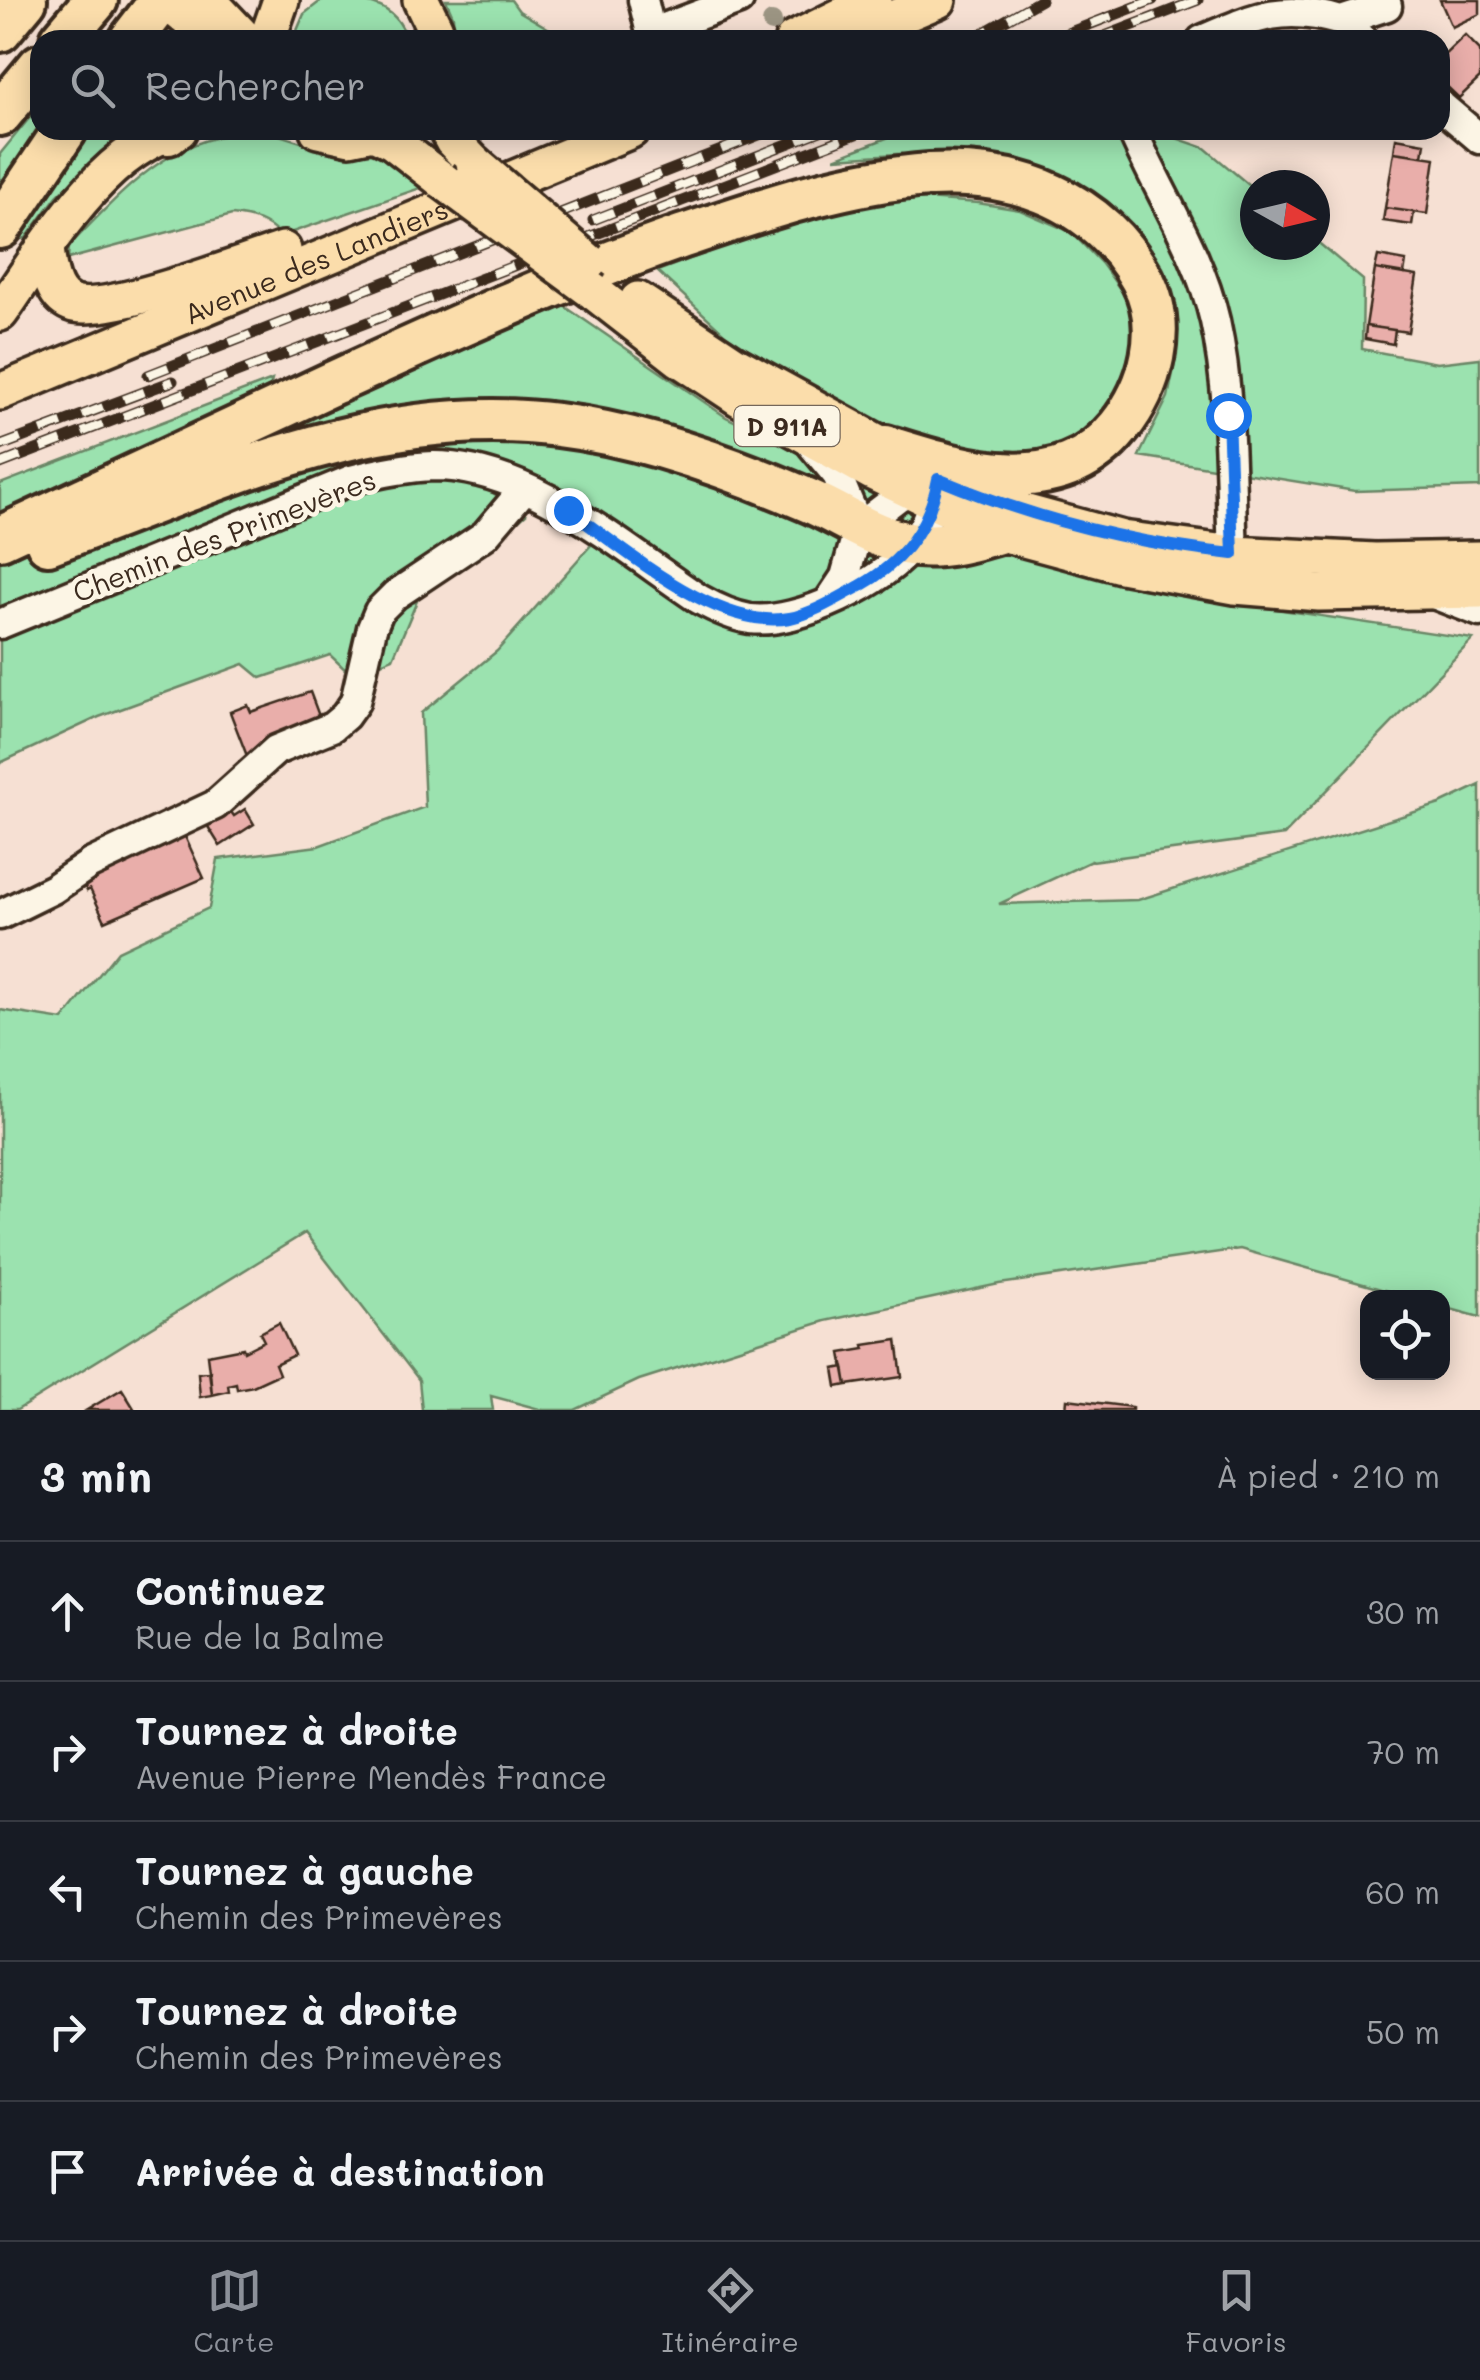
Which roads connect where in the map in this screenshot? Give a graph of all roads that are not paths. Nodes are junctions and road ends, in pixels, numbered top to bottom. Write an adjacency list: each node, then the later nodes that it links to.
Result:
1 (25, 0): 12 (highway)
2 (96, 0): 13 (highway)
3 (281, 0): 17 (main road)
4 (420, 0): 18 (main road)
5 (643, 0): 19 (street)
6 (739, 0): 20 (street)
7 (874, 0): 21 (main road)
8 (938, 0): 22 (main road)
9 (1385, 0): 11 (street)
10 (180, 2): 14 (highway); 15 (highway); 16 (main road)
11 (1341, 21): 23 (street); 24 (street)
12 (0, 30)
13 (70, 30)
14 (145, 30)
15 (205, 30)
16 (229, 30)
17 (270, 30)
18 (435, 30)
19 (651, 30)
20 (660, 30)
21 (814, 30)
22 (868, 30)
23 (1229, 30)
24 (1351, 30)
25 (30, 78): 26 (highway)
26 (0, 114)
27 (1450, 114): 28 (street)
28 (1480, 139)
29 (59, 140): 36 (highway)
30 (155, 140): 37 (main road)
31 (391, 140): 38 (main road, D 911A, bridge)
32 (453, 140): 38 (main road, D 911A, bridge)
33 (558, 140): 37 (main road)
34 (607, 140): 40 (main road, Avenue des Landiers)
35 (1136, 140): 51 (street)
36 (0, 227)
37 (46, 248): 39 (main road)
38 (605, 289): 41 (main road, D 911A); 42 (main road, D 911A)
39 (0, 313)
40 (0, 392)
41 (804, 436): 44 (main road, D 911A); 45 (street)
42 (886, 447): 44 (main road, D 911A); 47 (highway)
43 (524, 488): 54 (street, Chemin des Primevères); 56 (street, Chemin des Primevères); 57 (street)
44 (927, 491): 45 (street); 46 (main road, D 911A); 48 (street, Chemin des Primevères); 51 (main road, D 911A)
45 (859, 527): 48 (highway); 50 (highway); 54 (street)
46 (998, 532): 48 (highway); 51 (main road, D 911A)
47 (0, 538)
48 (913, 545): 54 (street, Chemin des Primevères)
49 (1480, 559): 51 (main road, D 911A)
50 (0, 560)
51 (1234, 570): 53 (main road, D 911A)
52 (1480, 590): 53 (main road, D 911A)
53 (1430, 592): 55 (street)
54 (828, 602)
55 (1480, 612)
56 (0, 624)
57 (0, 915)

